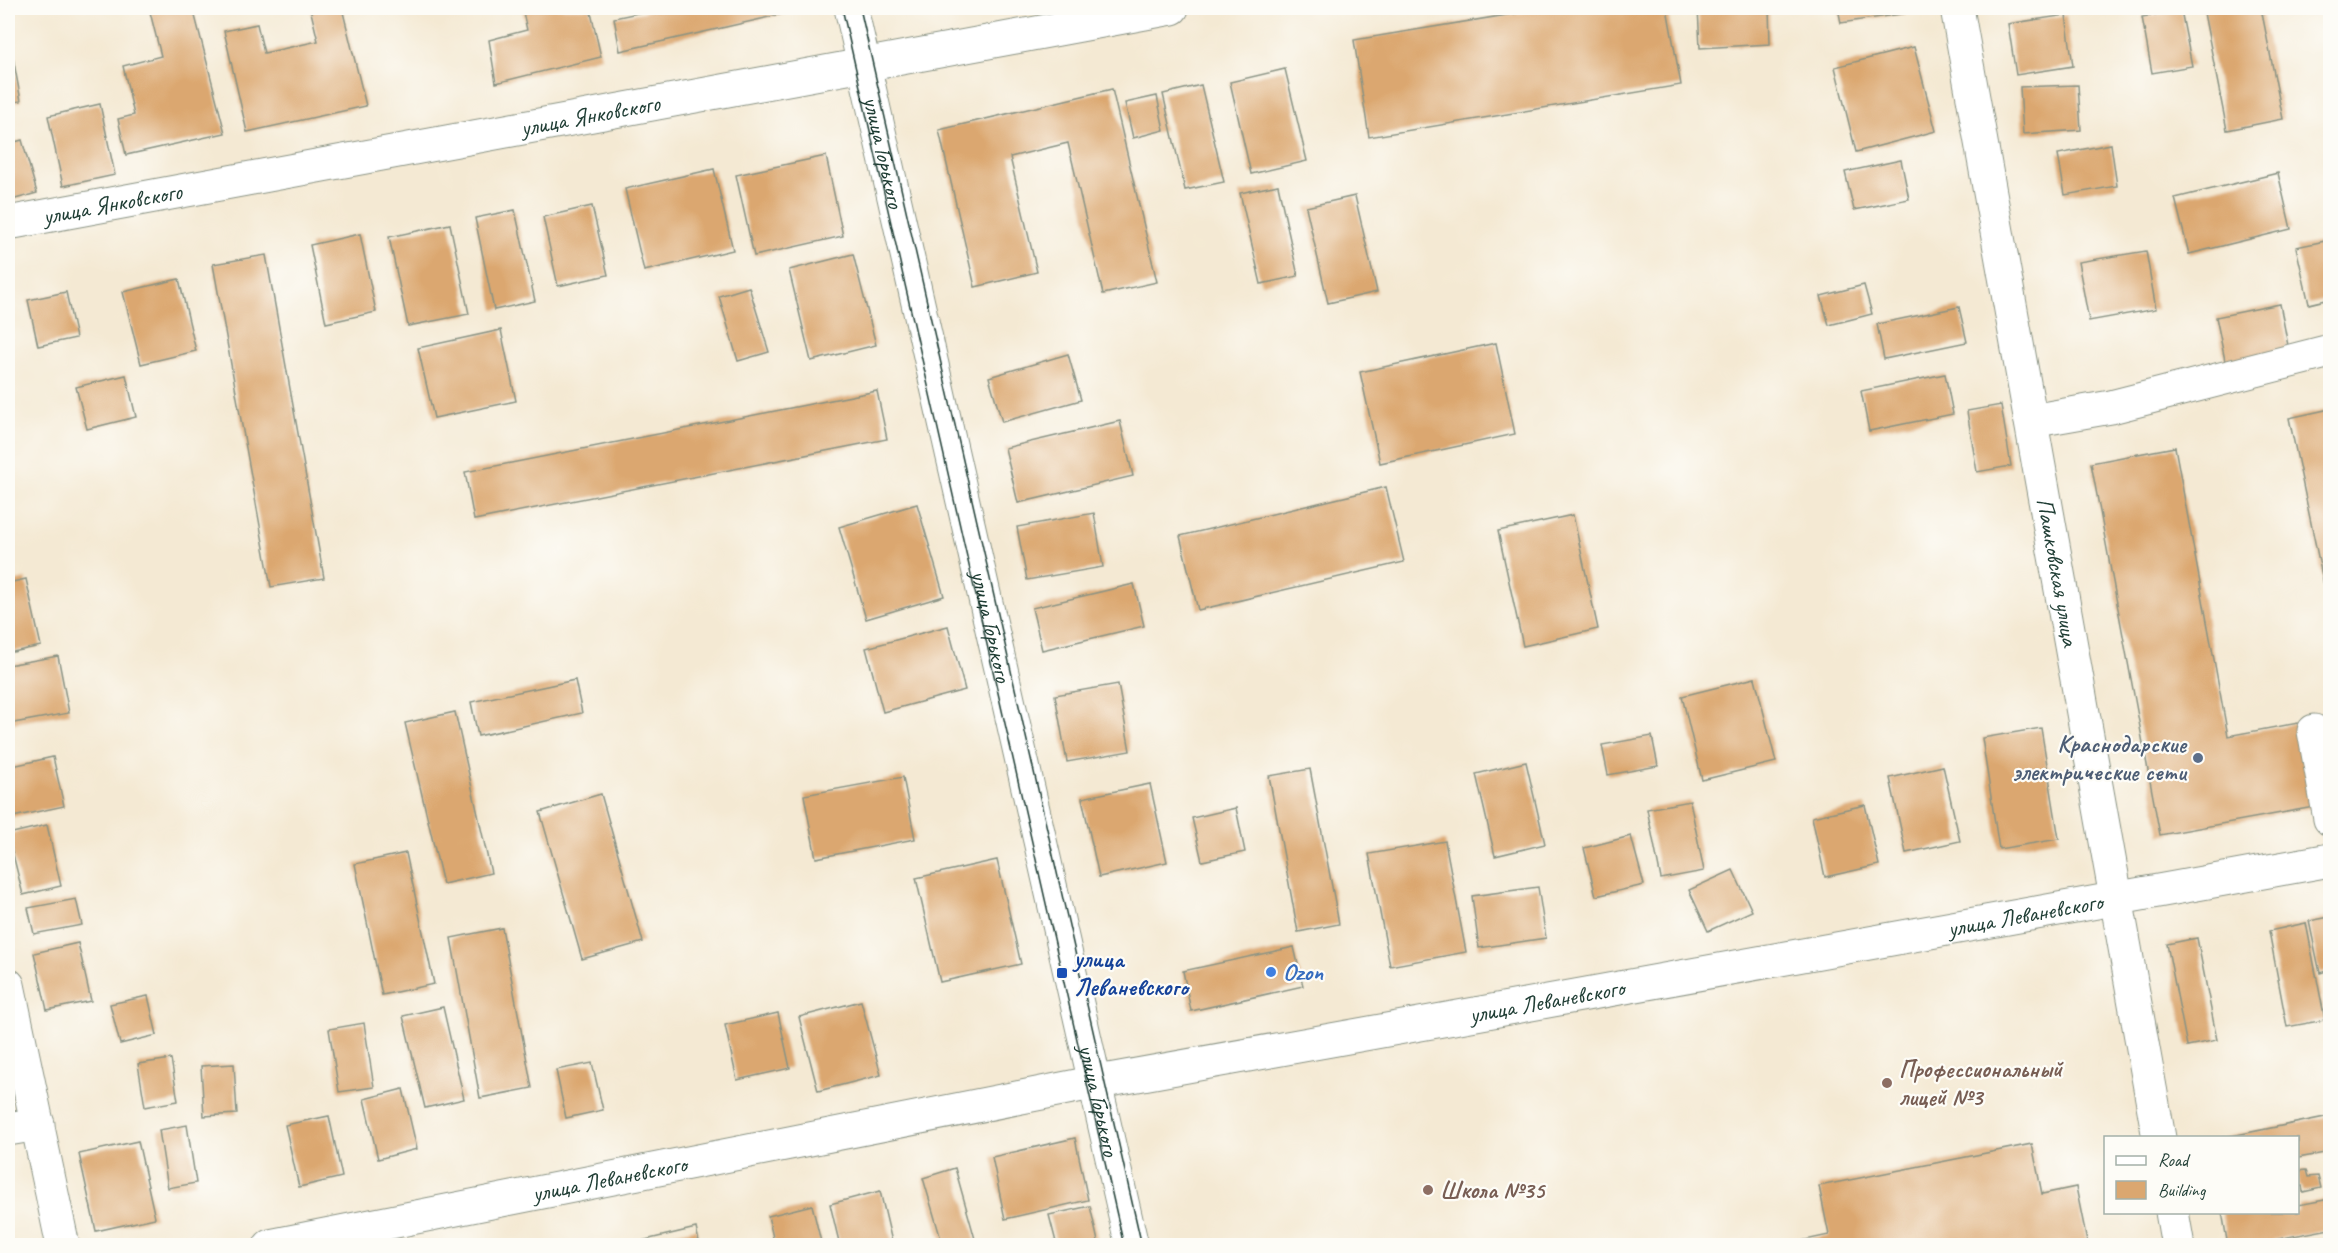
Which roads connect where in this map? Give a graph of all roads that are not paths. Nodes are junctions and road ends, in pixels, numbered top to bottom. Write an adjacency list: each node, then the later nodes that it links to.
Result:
1 (851, 8): 4 (street, улица Горького)
2 (1172, 8): 4 (street, улица Янковского)
3 (1957, 8): 7 (street, Пашковская улица)
4 (864, 65): 5 (street, улица Янковского); 13 (street, улица Горького)
5 (8, 224)
6 (2331, 351): 7 (street)
7 (2031, 422): 11 (street, Пашковская улица)
8 (2314, 731): 9 (street)
9 (2331, 819)
10 (2331, 860): 11 (street, улица Леваневского)
11 (2116, 898): 13 (street, улица Леваневского); 15 (street, Пашковская улица)
12 (8, 985): 14 (street)
13 (1096, 1082): 18 (street, улица Леваневского); 19 (street, улица Горького)
14 (23, 1127): 17 (street)
15 (2159, 1136)
16 (2172, 1214): 20 (street)
17 (63, 1245)
18 (270, 1245)
19 (1132, 1245)
20 (2178, 1245)

